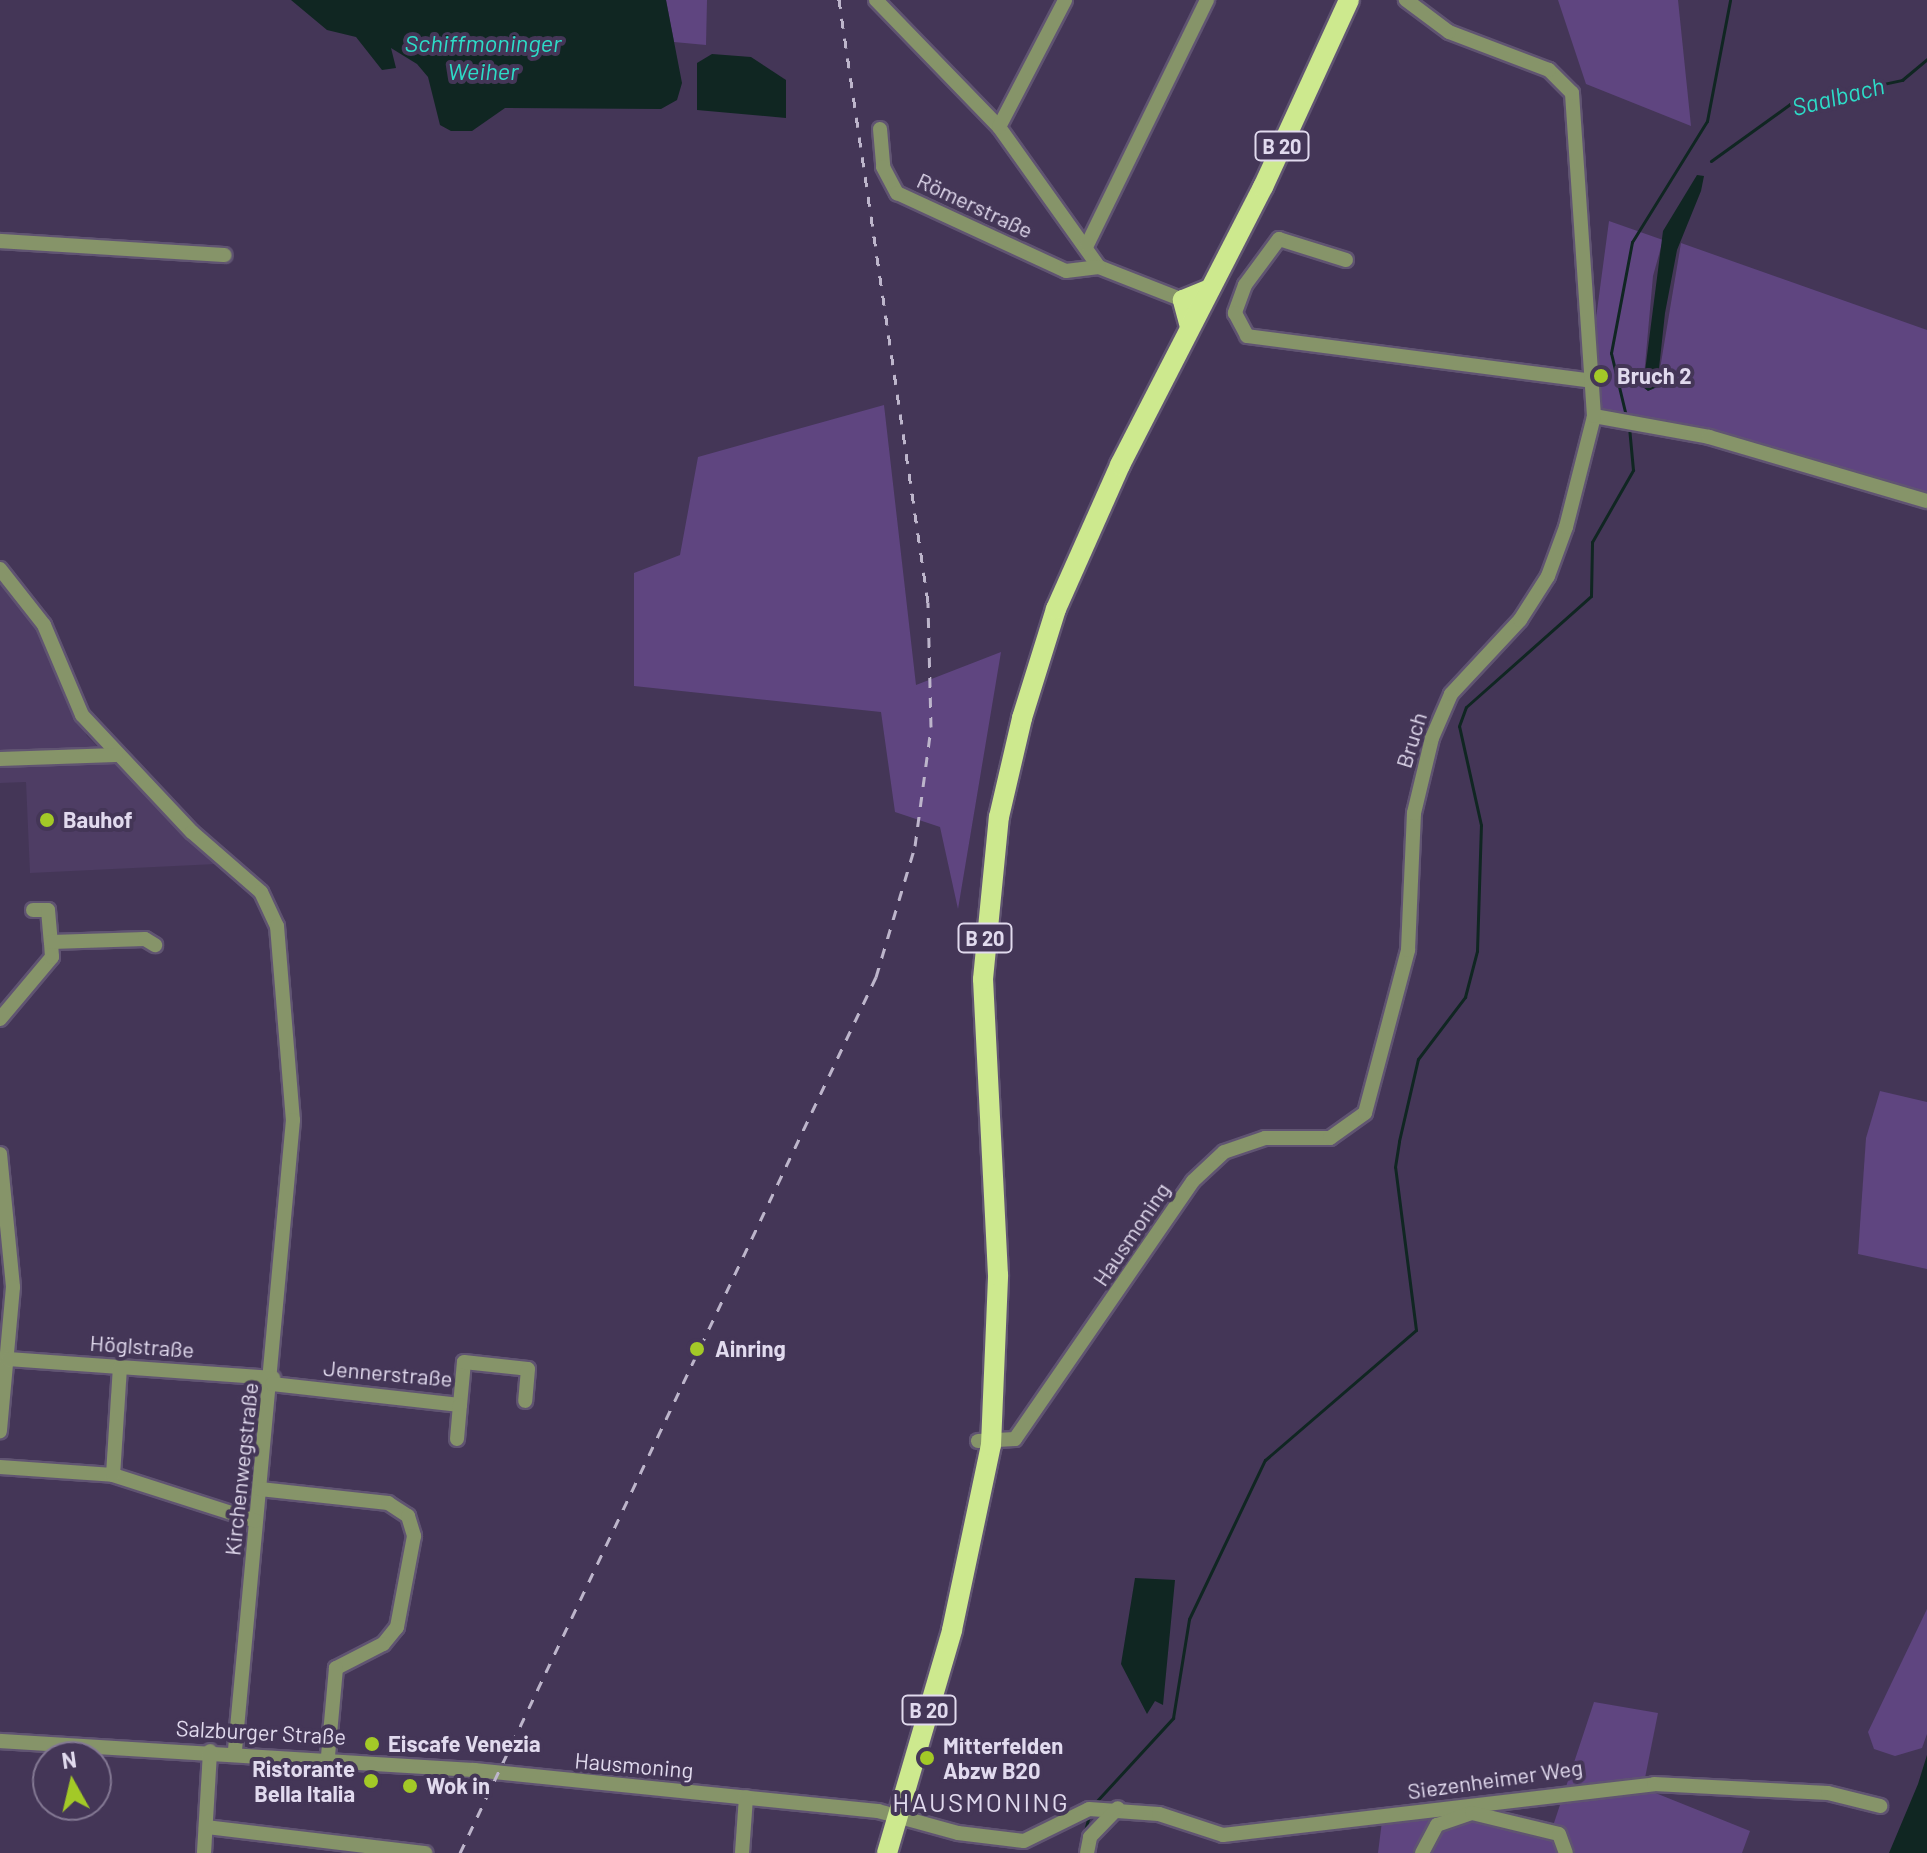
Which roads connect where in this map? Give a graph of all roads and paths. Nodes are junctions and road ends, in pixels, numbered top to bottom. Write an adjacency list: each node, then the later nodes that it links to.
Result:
1 (876, 0): 6 (street, Römerstraße)
2 (1065, 0): 6 (street)
3 (1207, 0): 9 (street)
4 (1349, 0): 13 (main road, B 20)
5 (1406, 0): 16 (street, Bruch)
6 (999, 127): 9 (street, Römerstraße)
7 (880, 129): 12 (street, Römerstraße)
8 (0, 241): 10 (street)
9 (1087, 245): 12 (street, Römerstraße)
10 (225, 255)
11 (1346, 260): 16 (street)
12 (1099, 267): 14 (street, Römerstraße)
13 (1210, 289): 14 (main road); 15 (main road, B 20)
14 (1183, 300): 15 (main road)
15 (1190, 327): 36 (main road, B 20)
16 (1592, 381): 17 (street, Bruch)
17 (1594, 416): 18 (street); 26 (street, Bruch)
18 (1927, 501)
19 (0, 569): 20 (street, Kirchenwegstraße)
20 (116, 755): 21 (street); 31 (street, Kirchenwegstraße)
21 (0, 759)
22 (33, 910): 23 (street)
23 (51, 942): 24 (street); 25 (street)
24 (155, 945)
25 (0, 1019)
26 (1365, 1113): 36 (street, Hausmoning)
27 (0, 1154): 28 (street)
28 (6, 1287): 29 (street)
29 (8, 1359): 30 (street, Höglstraße); 34 (street)
30 (120, 1367): 31 (street, Höglstraße); 38 (street)
31 (272, 1381): 33 (street, Jennerstraße); 39 (street, Kirchenwegstraße)
32 (525, 1401): 33 (street, Jennerstraße)
33 (460, 1405): 35 (street)
34 (0, 1431)
35 (457, 1439)
36 (984, 1443): 50 (main road, B 20)
37 (0, 1467): 38 (street)
38 (113, 1475): 40 (street)
39 (260, 1489): 40 (street, Kirchenwegstraße); 44 (street)
40 (256, 1521): 42 (street, Kirchenwegstraße)
41 (0, 1741): 43 (street, Salzburger Straße)
42 (235, 1750): 43 (street, Salzburger Straße); 44 (street, Salzburger Straße)
43 (210, 1751): 51 (street)
44 (328, 1756): 45 (street, Salzburger Straße)
45 (519, 1777): 46 (street, Hausmoning)
46 (746, 1797): 50 (street, Hausmoning); 56 (street)
47 (1880, 1806): 49 (street, Siezenheimer Weg)
48 (1118, 1808): 49 (street, Siezenheimer Weg); 50 (street, Siezenheimer Weg); 58 (street)
49 (1422, 1810): 52 (street)
50 (900, 1816): 57 (main road, B 20)
51 (206, 1827): 53 (street); 55 (street)
52 (1433, 1830): 59 (street); 60 (street)
53 (335, 1846): 54 (street)
54 (426, 1852)
55 (204, 1853)
56 (742, 1853)
57 (887, 1853)
58 (1087, 1853)
59 (1422, 1853)
60 (1566, 1853)

